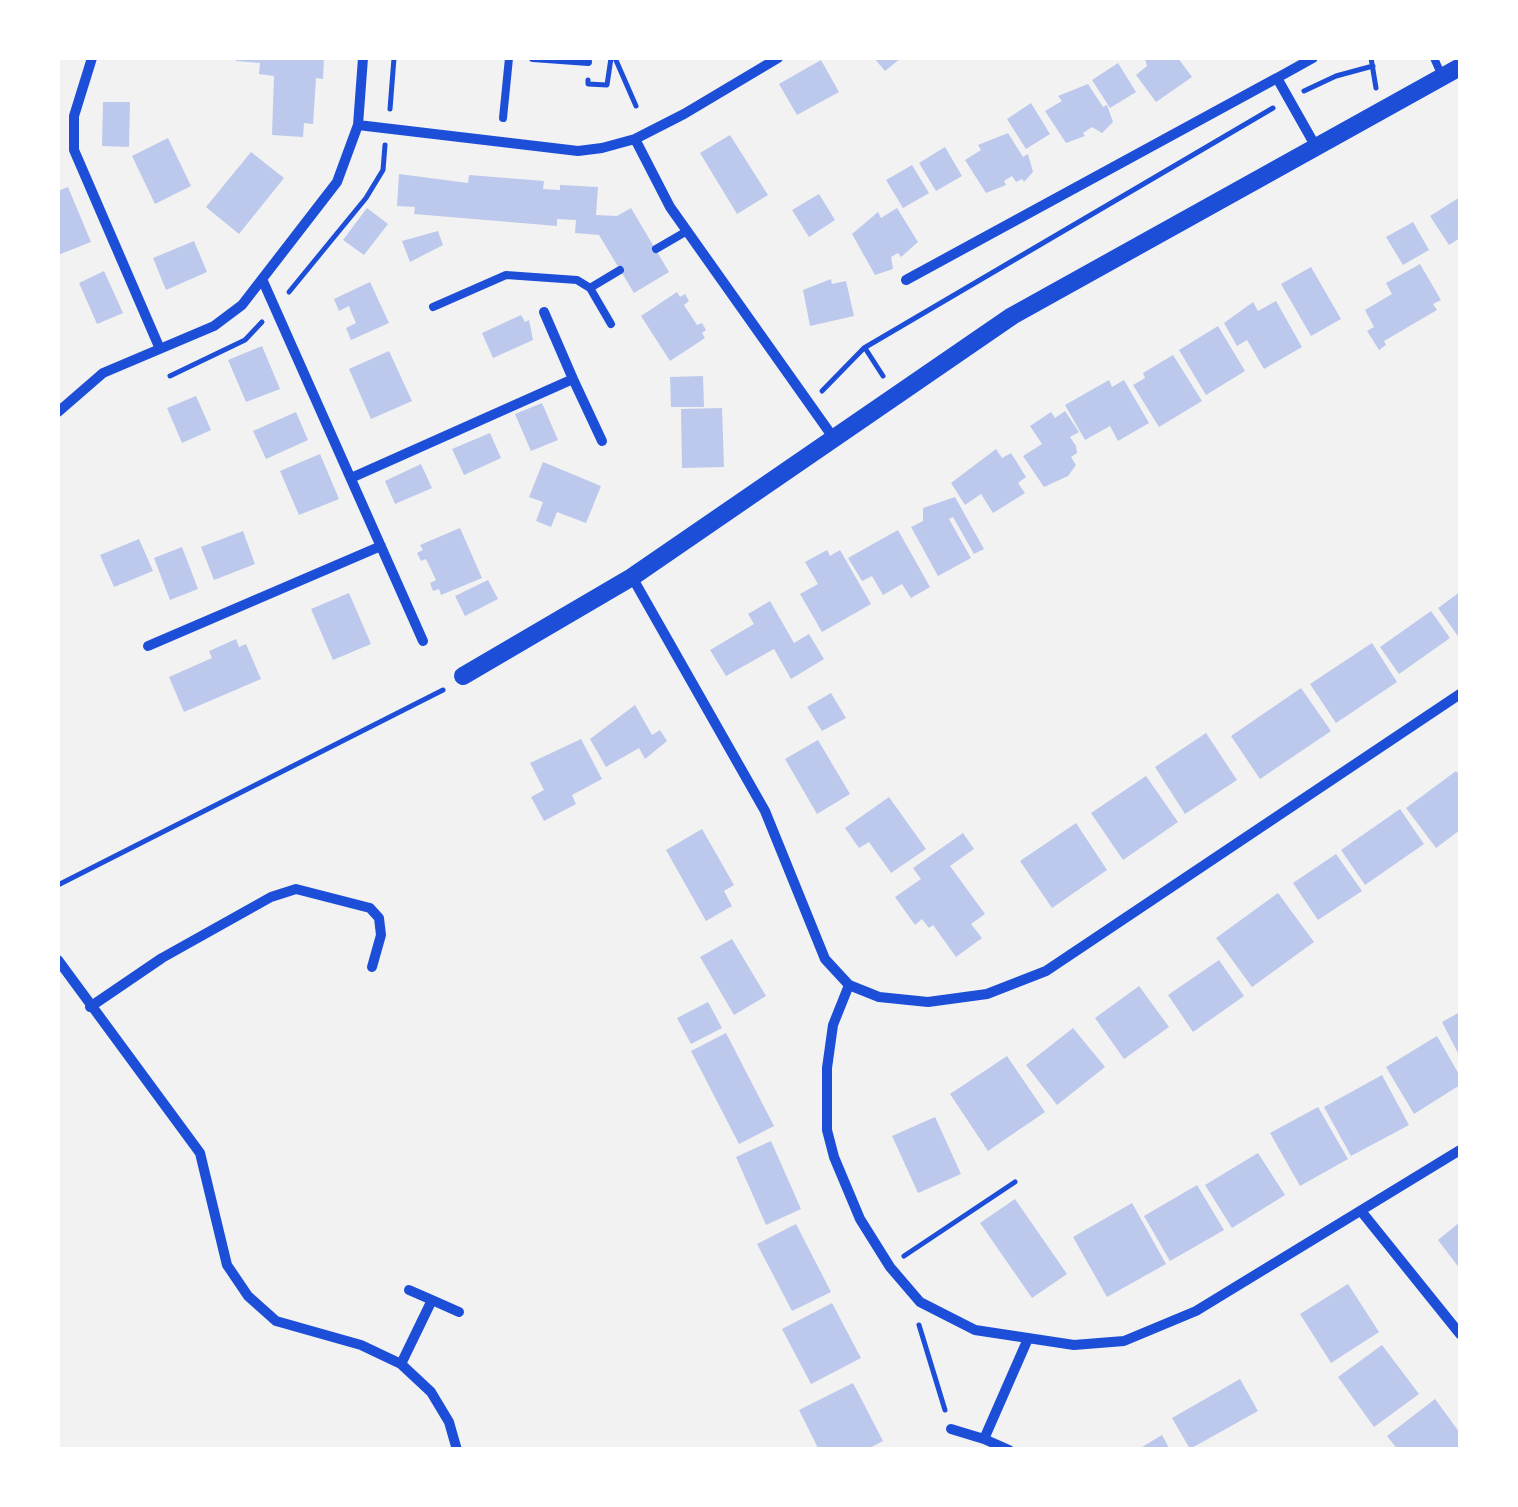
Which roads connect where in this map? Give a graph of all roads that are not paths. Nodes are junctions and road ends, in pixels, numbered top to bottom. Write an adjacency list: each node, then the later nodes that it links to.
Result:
1 (92, 58): 25 (street)
2 (363, 58): 13 (street)
3 (510, 58): 12 (lane)
4 (532, 58): 8 (lane)
5 (778, 58): 14 (street)
6 (1313, 58): 11 (street)
7 (1434, 58): 10 (lane)
8 (588, 62)
9 (1460, 67): 10 (street)
10 (1442, 76): 15 (street)
11 (1277, 78): 15 (street); 20 (street)
12 (504, 118)
13 (358, 125): 14 (street); 19 (street)
14 (635, 139): 16 (street)
15 (1317, 148): 29 (street)
16 (686, 231): 17 (lane); 29 (street)
17 (656, 250)
18 (620, 270): 21 (lane)
19 (262, 278): 25 (street); 30 (street)
20 (906, 280)
21 (590, 288): 22 (lane); 24 (lane)
22 (433, 307)
23 (544, 312): 26 (street)
24 (611, 324)
25 (160, 349): 27 (street)
26 (573, 379): 28 (street); 30 (street)
27 (58, 412)
28 (602, 441)
29 (835, 441): 32 (street)
30 (351, 478): 31 (street)
31 (381, 546): 33 (street); 34 (street)
32 (632, 576): 35 (street); 39 (street)
33 (423, 641)
34 (148, 646)
35 (463, 676)
36 (1460, 694): 39 (street)
37 (58, 960): 40 (street)
38 (372, 967): 40 (street)
39 (848, 985): 47 (street)
40 (90, 1007): 48 (street)
41 (1460, 1150): 42 (street)
42 (1361, 1212): 46 (street); 47 (street)
43 (409, 1290): 44 (street)
44 (432, 1300): 45 (street); 48 (street)
45 (458, 1312)
46 (1460, 1334)
47 (1027, 1341): 50 (street)
48 (401, 1364): 51 (street)
49 (951, 1429): 50 (street)
50 (984, 1439): 52 (street)
51 (456, 1450)
52 (1009, 1450)

